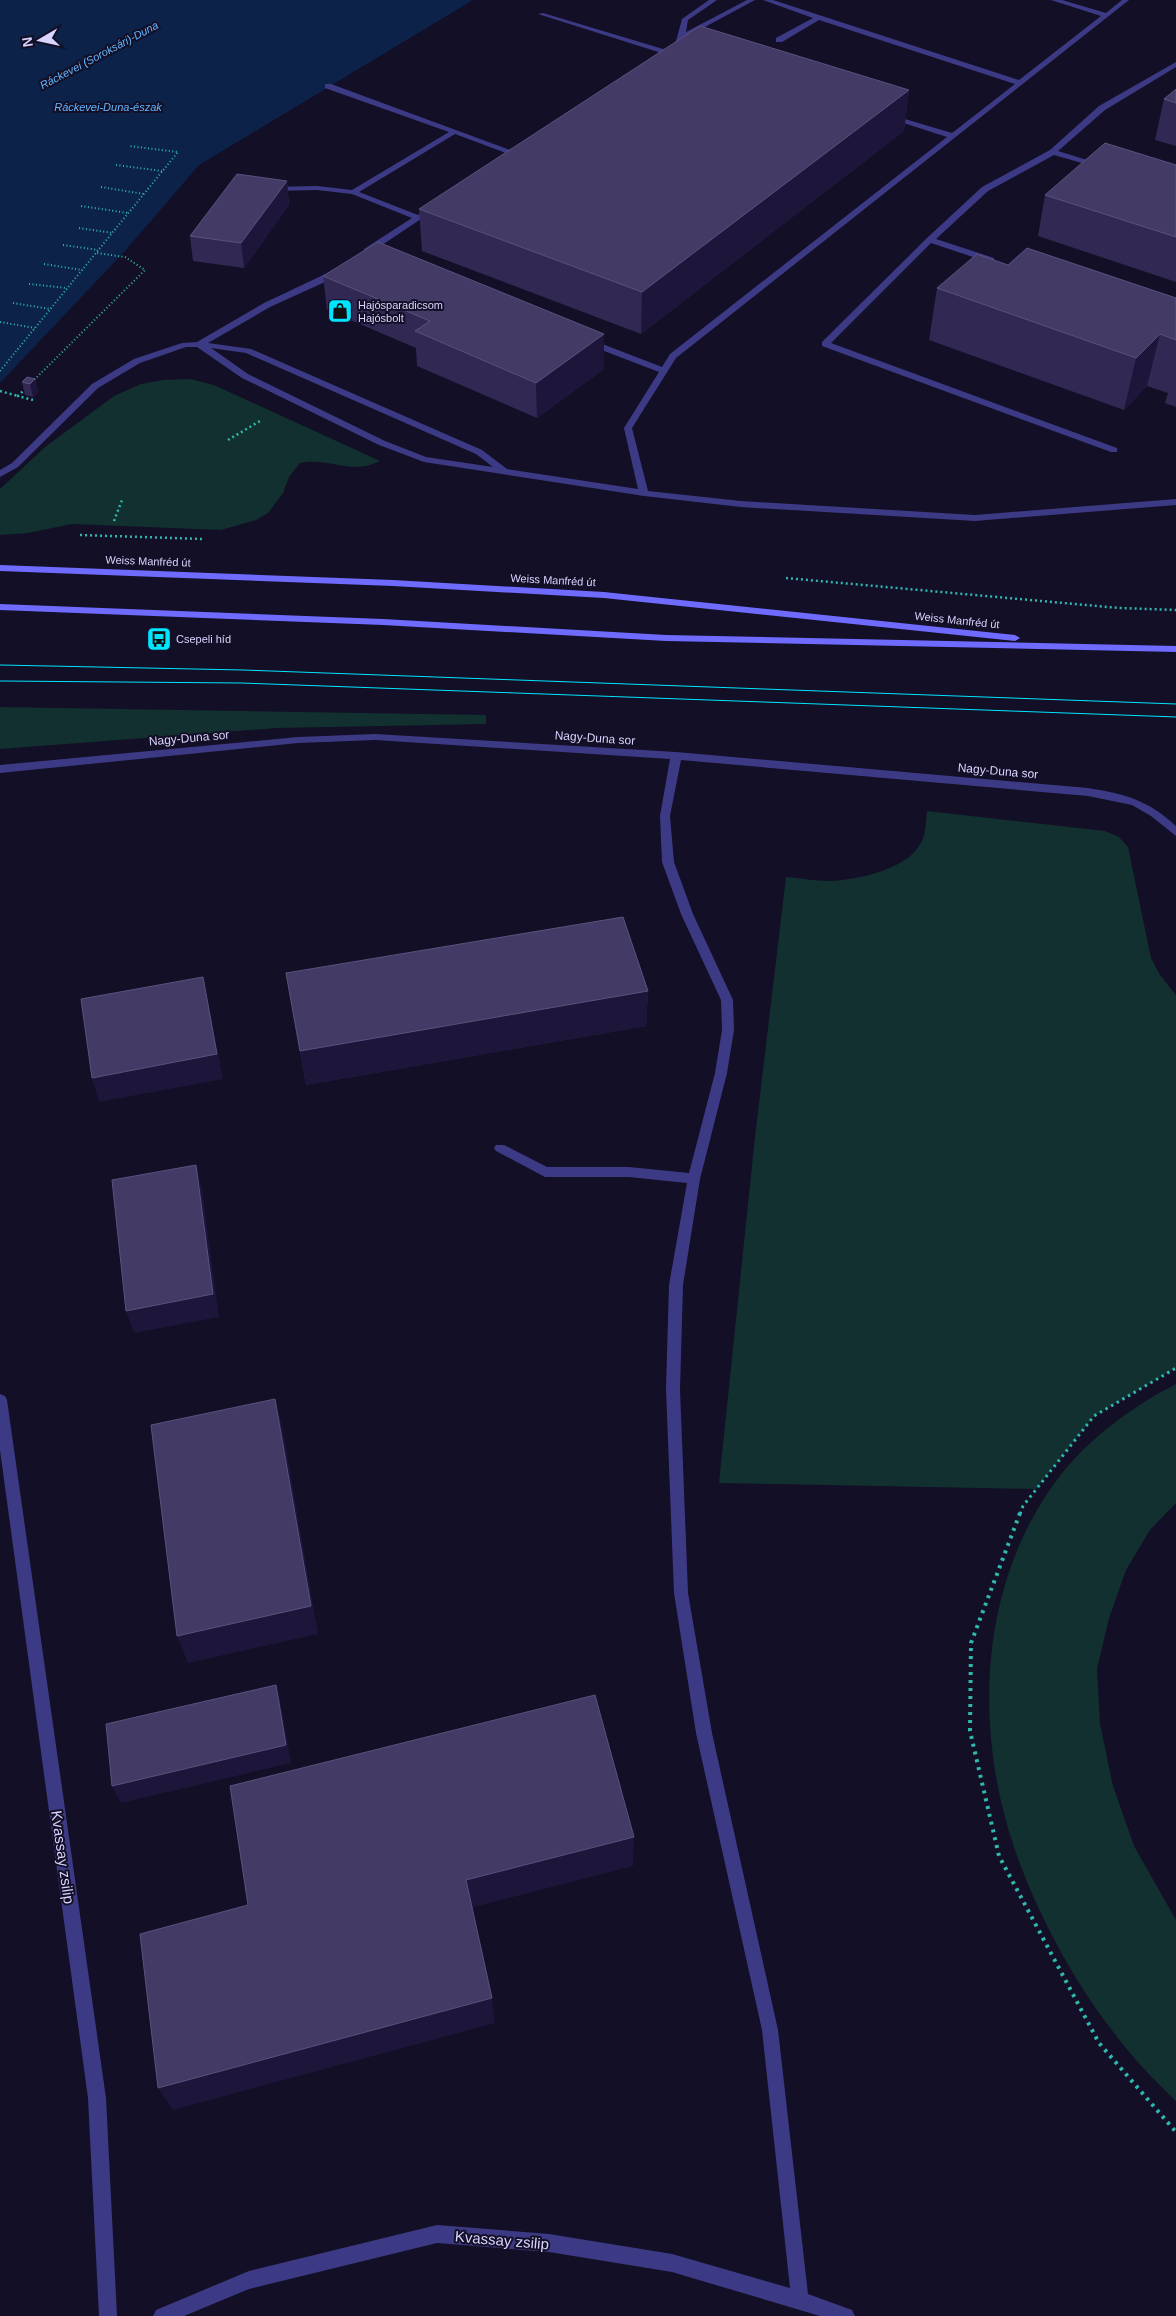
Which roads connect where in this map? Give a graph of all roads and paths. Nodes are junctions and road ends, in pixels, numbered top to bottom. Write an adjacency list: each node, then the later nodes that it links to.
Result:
1 (714, 0): 9 (lane)
2 (752, 0): 9 (lane)
3 (766, 0): 8 (lane)
4 (1054, 0): 7 (lane)
5 (1126, 0): 7 (lane)
6 (541, 14): 13 (lane)
7 (1106, 15): 16 (lane)
8 (819, 17): 10 (lane); 16 (lane)
9 (681, 38): 11 (lane)
10 (779, 40)
11 (679, 49): 12 (lane); 13 (lane)
12 (688, 52)
13 (671, 54): 14 (lane)
14 (663, 59)
15 (1176, 64): 23 (lane)
16 (1020, 82): 20 (lane)
17 (328, 86): 19 (lane)
18 (886, 115): 20 (lane)
19 (454, 132): 24 (lane); 31 (lane)
20 (953, 136): 56 (lane)
21 (129, 146): 28 (path)
22 (525, 149): 24 (lane)
23 (1053, 152): 27 (lane); 39 (lane)
24 (517, 154): 25 (lane)
25 (509, 160)
26 (116, 165): 28 (path)
27 (1110, 170)
28 (162, 171): 32 (path)
29 (101, 187): 32 (path)
30 (259, 191): 31 (lane)
31 (353, 192): 36 (lane)
32 (144, 194): 35 (path)
33 (444, 202): 36 (lane)
34 (81, 206): 35 (path)
35 (129, 213): 38 (path)
36 (420, 218): 42 (lane)
37 (79, 228): 38 (path)
38 (112, 233): 41 (path)
39 (930, 240): 43 (lane); 60 (lane)
40 (63, 245): 41 (path)
41 (97, 252): 46 (path); 58 (path)
42 (371, 258)
43 (996, 262)
44 (44, 264): 46 (path)
45 (346, 265): 54 (lane)
46 (82, 270): 48 (path)
47 (29, 284): 48 (path)
48 (67, 288): 50 (path)
49 (13, 304): 50 (path)
50 (50, 309): 52 (path)
51 (0, 322): 52 (path)
52 (35, 328): 55 (path)
53 (582, 339): 56 (lane)
54 (199, 344): 59 (lane); 61 (lane); 61 (lane)
55 (0, 370)
56 (664, 371): 63 (lane)
57 (0, 392): 58 (path)
58 (18, 396): 59 (path)
59 (68, 411): 62 (lane)
60 (1114, 450)
61 (504, 470): 63 (lane)
62 (0, 474)
63 (644, 492): 65 (lane)
64 (122, 500): 66 (path)
65 (1176, 502)
66 (114, 521)
67 (0, 568): 69 (main road, Weiss Manfréd út)
68 (0, 607): 69 (main road, Weiss Manfréd út)
69 (1103, 648): 70 (main road, Weiss Manfréd út)
70 (1176, 649)
71 (676, 756): 72 (lane, Nagy-Duna sor); 73 (lane, Nagy-Duna sor); 75 (lane)
72 (0, 769)
73 (1176, 832)
74 (500, 1148): 75 (lane)
75 (694, 1179): 79 (lane)
76 (1176, 1368): 78 (path)
77 (0, 1400): 80 (lane, Kvassay zsilip)
78 (1176, 2132)
79 (800, 2300): 81 (lane, Kvassay zsilip); 82 (lane, Kvassay zsilip)
80 (108, 2316)
81 (162, 2316)
82 (846, 2316)

